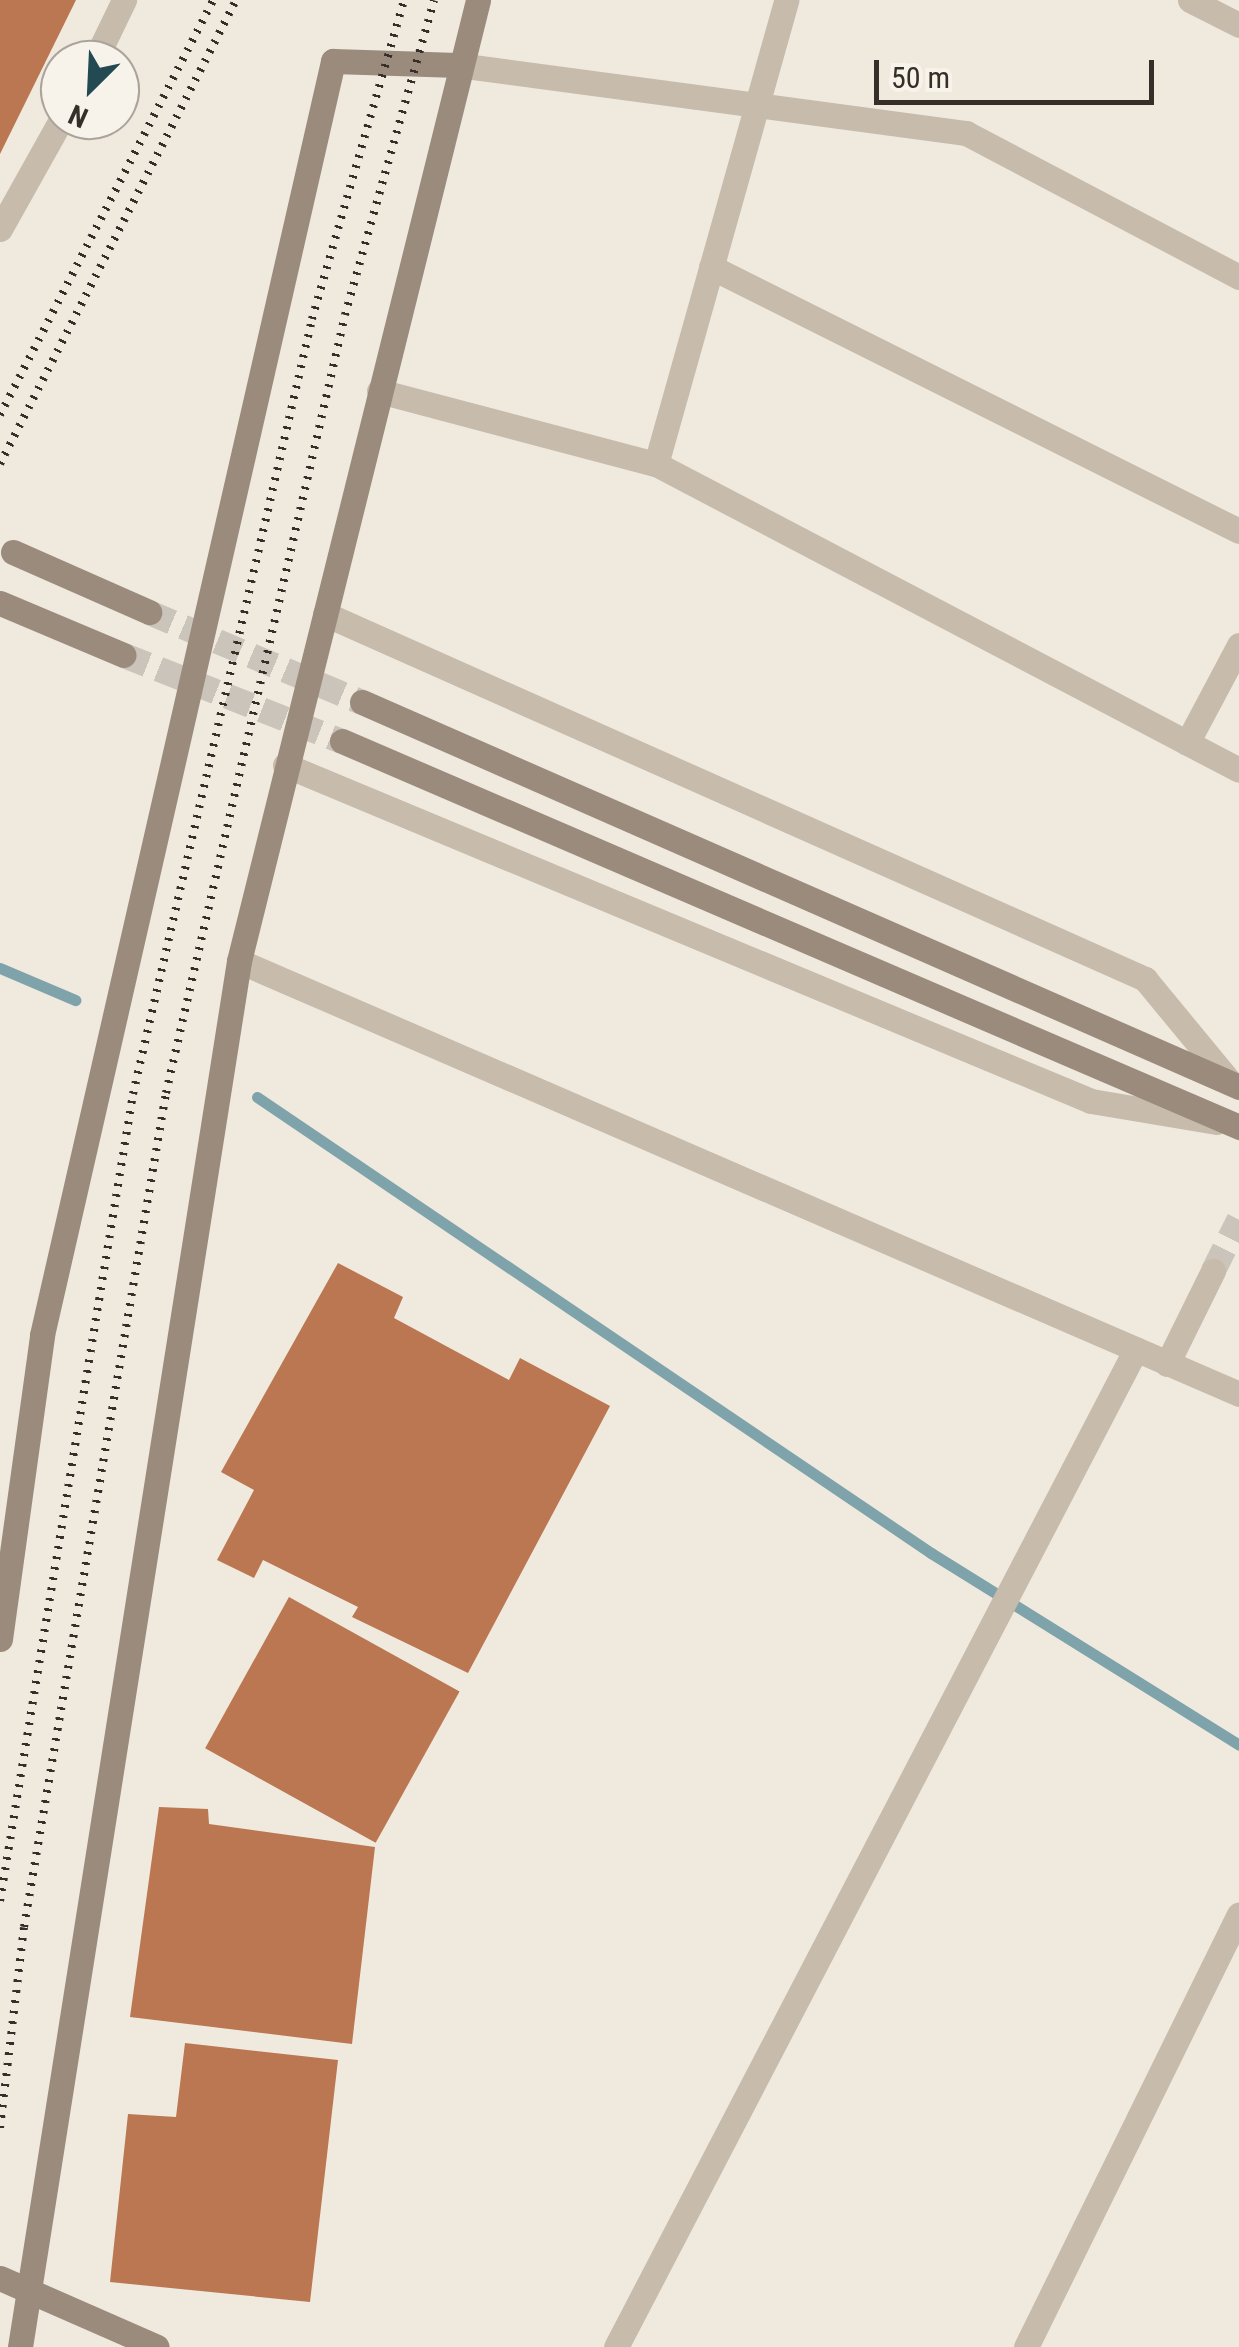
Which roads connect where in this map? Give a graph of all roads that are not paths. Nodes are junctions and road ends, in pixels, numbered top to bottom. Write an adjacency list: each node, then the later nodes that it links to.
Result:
1 (124, 0): 6 (street)
2 (478, 0): 7 (street)
3 (786, 0): 8 (street)
4 (1190, 0): 5 (street)
5 (1239, 25)
6 (105, 40)
7 (458, 65): 8 (street); 13 (street); 34 (street)
8 (755, 105): 11 (street); 12 (street)
9 (51, 140): 10 (street)
10 (0, 228)
11 (710, 267): 14 (street); 15 (street)
12 (1239, 276)
13 (379, 391): 14 (street); 19 (street)
14 (656, 464): 24 (street)
15 (1239, 531)
16 (13, 552): 18 (street)
17 (0, 603): 21 (street)
18 (148, 612)
19 (325, 614): 25 (street); 28 (street)
20 (1239, 645): 24 (street)
21 (124, 654)
22 (362, 702): 28 (street)
23 (342, 741): 29 (street)
24 (1187, 743): 26 (street)
25 (286, 765): 27 (street); 29 (street)
26 (1239, 770)
27 (239, 962): 31 (street); 37 (street)
28 (1234, 1084)
29 (1237, 1126)
30 (1213, 1270): 32 (street)
31 (1136, 1348): 32 (street); 40 (street)
32 (1167, 1364): 33 (street)
33 (1239, 1394)
34 (0, 1639)
35 (1239, 1915): 41 (street)
36 (0, 2278): 37 (street)
37 (28, 2291): 38 (street); 39 (street)
38 (20, 2347)
39 (157, 2347)
40 (616, 2347)
41 (1026, 2347)

